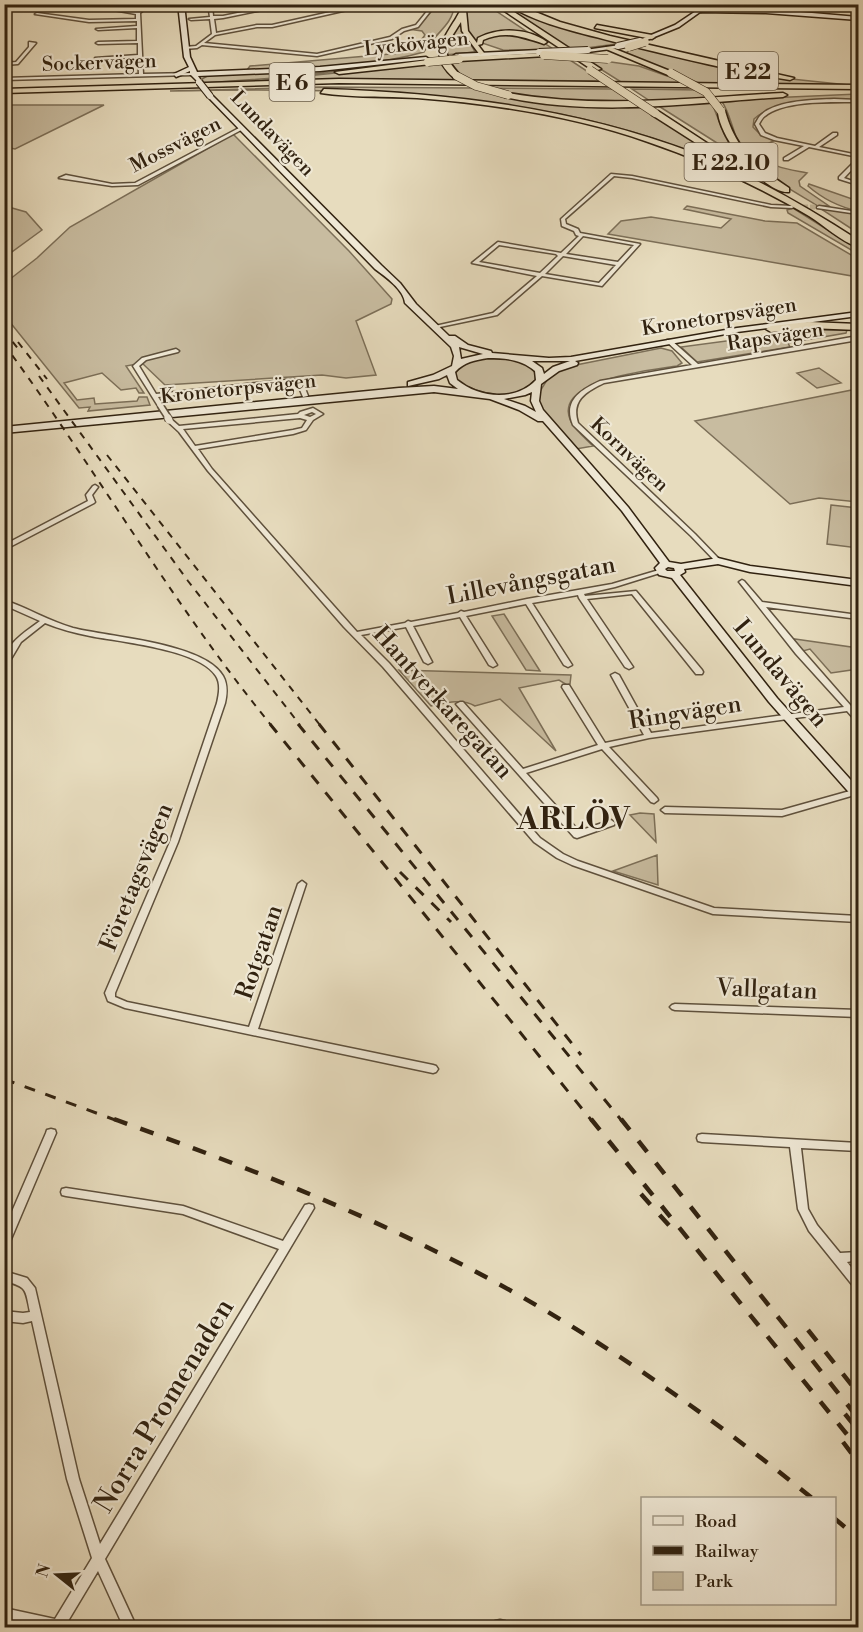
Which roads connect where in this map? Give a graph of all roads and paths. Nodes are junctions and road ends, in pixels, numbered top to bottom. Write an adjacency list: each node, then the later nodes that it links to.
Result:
1 (81, 4): 15 (street)
2 (150, 4): 15 (street)
3 (181, 4): 33 (main road, Lundavägen)
4 (210, 4): 19 (street)
5 (290, 4): 19 (street)
6 (374, 4): 25 (street)
7 (435, 4): 30 (street)
8 (463, 4): 18 (highway, E 22)
9 (491, 4): 43 (highway, E 22.10)
10 (497, 4): 43 (highway, E 22.10)
11 (509, 4): 16 (highway, E 22)
12 (642, 4): 14 (street)
13 (708, 4): 14 (main road, Lyckövägen)
14 (700, 12): 21 (main road); 26 (main road, Lyckövägen); 27 (main road, Lyckövägen)
15 (138, 13): 22 (street)
16 (530, 13): 27 (highway); 51 (highway, E 22)
17 (37, 14): 22 (street)
18 (462, 15): 35 (highway); 53 (highway, E 22, bridge)
19 (211, 18): 20 (street); 25 (street)
20 (191, 19)
21 (858, 19)
22 (138, 20): 23 (street)
23 (138, 27): 24 (street); 28 (street)
24 (111, 28)
25 (214, 34): 30 (street)
26 (660, 34): 27 (highway)
27 (647, 39): 34 (main road, Lyckövägen, bridge); 38 (highway, bridge)
28 (140, 42): 29 (street); 37 (street)
29 (111, 43)
30 (201, 44): 33 (street)
31 (480, 44): 35 (highway); 36 (highway); 43 (highway)
32 (30, 46): 42 (street)
33 (185, 48): 44 (main road, Lundavägen)
34 (608, 48): 36 (main road, Lyckövägen, bridge); 38 (highway)
35 (483, 53): 36 (main road, Lyckövägen); 39 (main road, Lyckövägen)
36 (538, 53): 39 (highway); 46 (highway, bridge)
37 (140, 56): 40 (street); 48 (street)
38 (628, 56): 46 (highway)
39 (458, 57): 41 (highway, bridge)
40 (111, 58)
41 (427, 61): 45 (main road, Lyckövägen); 52 (highway)
42 (4, 64)
43 (590, 68): 57 (highway, E 22.10, bridge)
44 (192, 71): 45 (main road, Lyckövägen); 47 (main road); 50 (main road, Lundavägen)
45 (220, 73): 50 (main road)
46 (671, 73): 67 (highway, bridge)
47 (176, 75): 48 (street, Sockervägen)
48 (141, 76): 49 (street, Sockervägen)
49 (4, 79)
50 (198, 81): 58 (main road, Lundavägen, bridge)
51 (858, 86): 52 (highway, E 6)
52 (135, 88): 54 (highway, E 6)
53 (858, 92): 55 (highway, E 6)
54 (4, 93): 55 (highway, E 6)
55 (89, 93): 70 (highway)
56 (858, 101): 60 (street)
57 (658, 112): 67 (highway, E 22.10); 70 (highway, E 22.10)
58 (241, 129): 65 (street, Mossvägen); 79 (main road, Lundavägen)
59 (835, 134): 61 (street)
60 (808, 146): 61 (street); 63 (street)
61 (816, 147): 62 (street)
62 (858, 156)
63 (786, 159)
64 (856, 163): 66 (street)
65 (87, 180)
66 (858, 184)
67 (803, 202): 73 (highway, E 22.10)
68 (792, 207): 72 (street)
69 (819, 207): 71 (street)
70 (808, 212): 74 (highway, E 22.10)
71 (858, 213)
72 (580, 234): 75 (street); 76 (street)
73 (858, 238)
74 (858, 244)
75 (559, 254): 76 (street); 77 (street); 77 (street)
76 (619, 264): 77 (street)
77 (539, 274): 79 (street)
78 (858, 316): 81 (main road, Kronetorpsvägen); 83 (main road, Kronetorpsvägen)
79 (436, 327): 85 (main road, Lundavägen); 88 (main road, Lundavägen)
80 (858, 327): 81 (highway)
81 (771, 329): 83 (main road, Kronetorpsvägen)
82 (858, 338): 87 (street, Rapsvägen)
83 (669, 343): 86 (main road, Kronetorpsvägen); 87 (street); 89 (main road, Kronetorpsvägen)
84 (176, 351): 91 (street, Hantverkaregatan)
85 (504, 356): 86 (main road, Lundavägen); 88 (main road, Lundavägen)
86 (514, 357): 89 (main road, Lundavägen)
87 (694, 365): 102 (street, Kornvägen)
88 (455, 367): 90 (main road, Lundavägen); 92 (main road, Kronetorpsvägen)
89 (539, 382): 90 (main road); 96 (main road, Lundavägen)
90 (476, 394): 92 (main road, Kronetorpsvägen); 96 (main road, Lundavägen)
91 (154, 396): 92 (street); 98 (street, Hantverkaregatan, bridge)
92 (306, 398): 93 (street); 97 (main road, Kronetorpsvägen)
93 (307, 411): 94 (street); 95 (street)
94 (300, 416): 95 (street); 98 (street)
95 (312, 420): 99 (street)
96 (552, 427): 103 (main road, Lundavägen)
97 (4, 428)
98 (179, 428): 99 (street, Hantverkaregatan)
99 (195, 448): 115 (street, Hantverkaregatan)
100 (95, 487): 101 (street)
101 (4, 548)
102 (718, 561): 104 (main road); 106 (main road)
103 (664, 567): 104 (main road); 107 (street, Lillevångsgatan)
104 (677, 571): 126 (main road, Lundavägen)
105 (741, 582): 110 (street)
106 (858, 583)
107 (580, 595): 108 (street, Lillevångsgatan); 120 (street); 121 (street)
108 (527, 601): 111 (street, Lillevångsgatan); 119 (street)
109 (4, 602): 113 (street, Företagsvägen)
110 (760, 604): 112 (street); 125 (street)
111 (461, 613): 114 (street, Lillevångsgatan); 118 (street)
112 (858, 617)
113 (45, 620): 117 (street); 139 (street, Företagsvägen)
114 (408, 623): 115 (street, Lillevångsgatan); 116 (street)
115 (356, 634): 136 (street, Hantverkaregatan)
116 (428, 662)
117 (4, 664)
118 (493, 665)
119 (568, 665)
120 (629, 667)
121 (699, 672)
122 (615, 675): 128 (street)
123 (567, 687): 129 (street)
124 (460, 704): 130 (street)
125 (854, 707): 126 (street, Ringvägen); 127 (street)
126 (788, 717): 128 (street, Ringvägen); 131 (main road, Lundavägen)
127 (858, 718)
128 (649, 736): 129 (street, Ringvägen)
129 (603, 746): 130 (street, Ringvägen); 132 (street)
130 (522, 772): 134 (street)
131 (858, 794): 133 (street)
132 (654, 800)
133 (665, 810)
134 (611, 823)
135 (302, 884): 139 (street, Rotgatan)
136 (858, 919)
137 (675, 1007): 138 (street, Vallgatan)
138 (858, 1014)
139 (252, 1032): 140 (street, Företagsvägen)
140 (433, 1069)
141 (51, 1133): 147 (street)
142 (702, 1138): 143 (street)
143 (795, 1144): 144 (street); 150 (street)
144 (858, 1147)
145 (66, 1192): 148 (street)
146 (309, 1208): 148 (street, Norra Promenaden)
147 (4, 1244)
148 (286, 1246): 155 (street, Norra Promenaden)
149 (858, 1256): 150 (street)
150 (838, 1258): 152 (street)
151 (4, 1276): 154 (street)
152 (858, 1284)
153 (4, 1316): 154 (street)
154 (35, 1316): 155 (street)
155 (99, 1559): 157 (street, Norra Promenaden); 158 (street)
156 (4, 1614): 157 (street)
157 (61, 1627)
158 (131, 1628)

